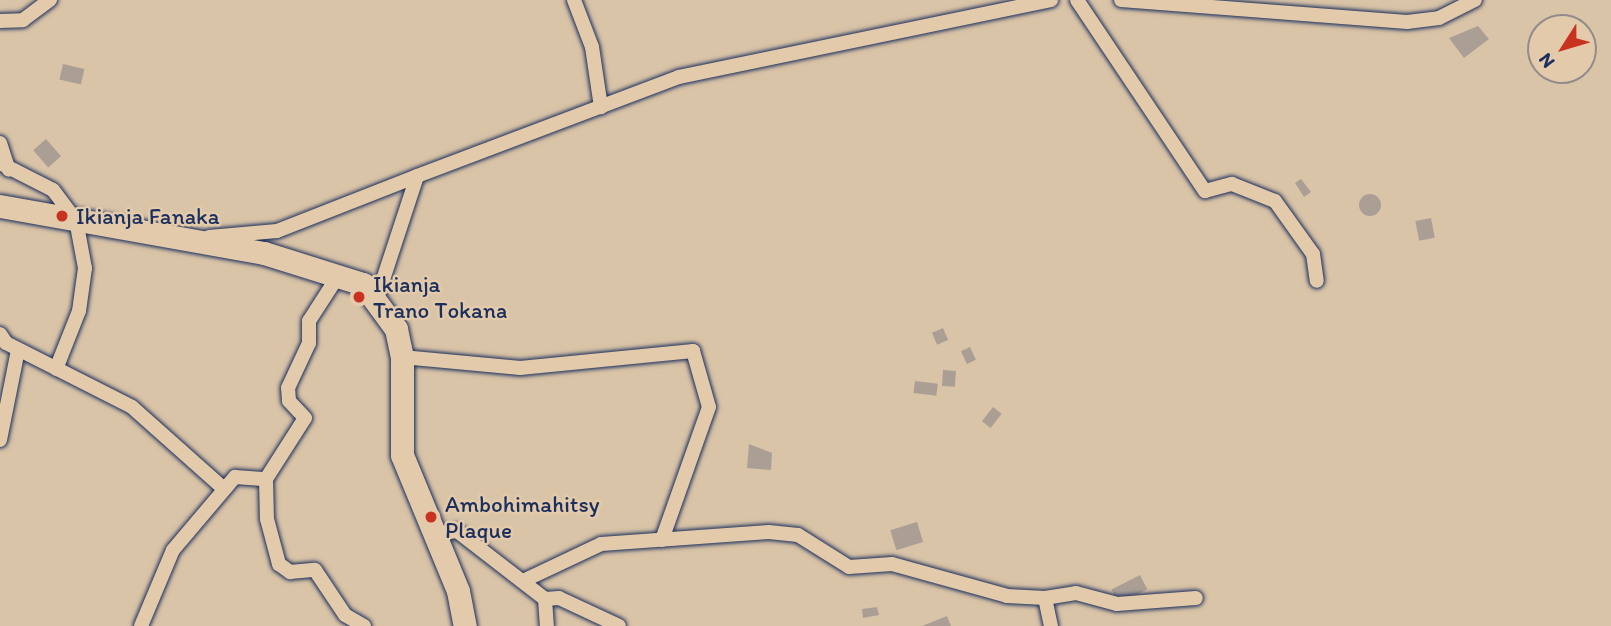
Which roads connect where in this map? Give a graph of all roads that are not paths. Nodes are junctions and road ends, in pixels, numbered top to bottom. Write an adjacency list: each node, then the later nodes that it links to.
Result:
1 (50, 0): 7 (street)
2 (574, 0): 8 (street)
3 (1051, 0): 8 (street)
4 (1077, 0): 16 (street)
5 (1121, 0): 6 (street)
6 (1475, 0)
7 (0, 21)
8 (601, 107): 11 (street)
9 (0, 143): 10 (street)
10 (4, 166): 13 (street)
11 (417, 176): 14 (street); 17 (street)
12 (0, 206): 13 (main road)
13 (76, 220): 14 (main road); 21 (street)
14 (183, 239): 15 (main road)
15 (338, 276): 17 (main road); 23 (street)
16 (1317, 281)
17 (377, 298): 20 (main road)
18 (0, 334): 19 (street)
19 (18, 350): 21 (street); 22 (street)
20 (402, 357): 25 (main road); 26 (street)
21 (55, 369): 24 (street)
22 (0, 440)
23 (266, 479): 24 (street); 32 (street)
24 (224, 488): 31 (street)
25 (433, 534): 27 (street); 33 (main road)
26 (662, 540): 27 (street); 28 (street)
27 (525, 580): 30 (street)
28 (1045, 598): 29 (street); 36 (street)
29 (1196, 598)
30 (545, 599): 34 (street); 35 (street)
31 (141, 626)
32 (364, 626)
33 (465, 626)
34 (547, 626)
35 (619, 626)
36 (1051, 626)

